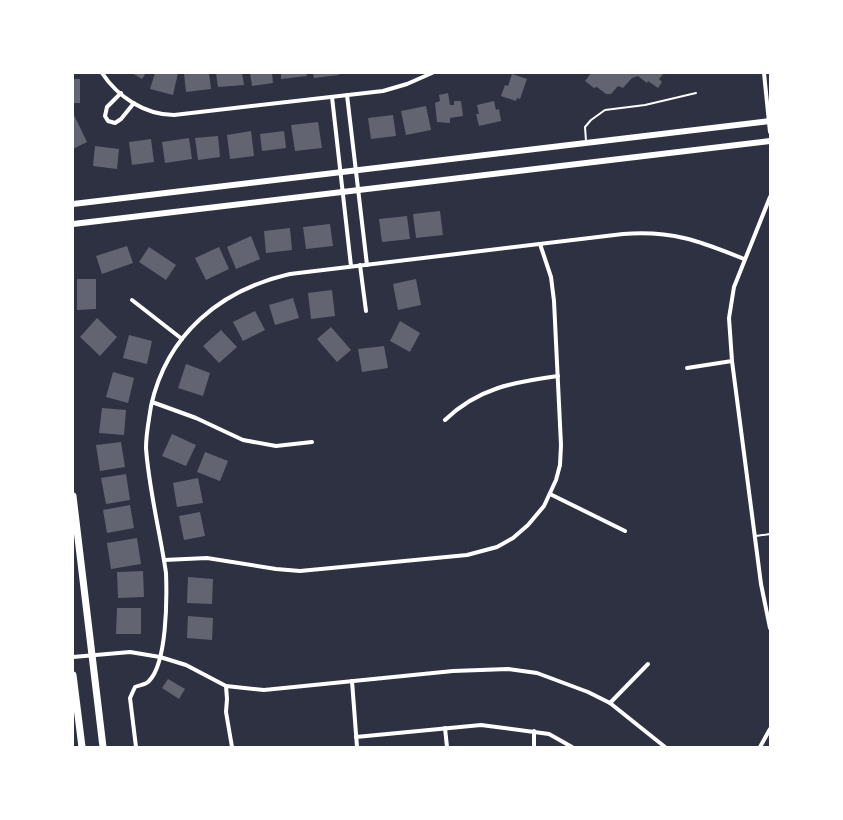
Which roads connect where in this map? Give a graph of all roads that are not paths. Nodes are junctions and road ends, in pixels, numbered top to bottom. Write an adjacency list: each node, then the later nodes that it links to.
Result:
1 (102, 73): 4 (street)
2 (432, 73): 6 (street)
3 (764, 73): 9 (street)
4 (120, 93): 8 (street); 8 (street)
5 (696, 93): 12 (lane)
6 (347, 95): 7 (street); 13 (street)
7 (332, 98): 8 (street); 14 (street)
8 (134, 103)
9 (769, 121): 10 (street); 12 (main road)
10 (770, 132)
11 (770, 141): 15 (main road)
12 (586, 143): 13 (main road)
13 (356, 170): 14 (main road); 15 (street)
14 (341, 172): 16 (street); 18 (main road)
15 (358, 190): 16 (main road); 23 (street)
16 (343, 192): 19 (main road); 24 (street)
17 (770, 198): 21 (street)
18 (73, 204)
19 (73, 224)
20 (540, 244): 21 (street); 23 (street); 30 (street)
21 (744, 260): 28 (street)
22 (360, 265): 23 (street); 24 (street); 26 (street)
23 (367, 265)
24 (351, 266): 27 (street)
25 (132, 300): 27 (street)
26 (366, 311)
27 (182, 339): 31 (street)
28 (732, 361): 29 (street); 38 (street)
29 (687, 368)
30 (558, 376): 32 (street); 34 (street)
31 (152, 402): 33 (street); 39 (street)
32 (445, 420)
33 (312, 442)
34 (550, 494): 36 (street); 39 (street)
35 (73, 496): 41 (main road)
36 (624, 531)
37 (770, 534): 38 (lane)
38 (755, 536): 40 (street)
39 (164, 560): 42 (street)
40 (770, 628)
41 (92, 655): 42 (street); 43 (street); 54 (main road)
42 (160, 656): 47 (street); 55 (street)
43 (73, 657)
44 (648, 664): 48 (street)
45 (73, 675): 53 (main road)
46 (352, 681): 47 (street); 48 (street); 52 (street)
47 (226, 686): 56 (street)
48 (610, 703): 61 (street)
49 (446, 728): 51 (street); 52 (street); 58 (street)
50 (770, 728): 62 (street)
51 (534, 731): 59 (street); 60 (street)
52 (356, 736): 57 (street)
53 (82, 747)
54 (103, 747)
55 (136, 747)
56 (232, 747)
57 (356, 747)
58 (447, 747)
59 (534, 747)
60 (572, 747)
61 (665, 747)
62 (760, 747)

